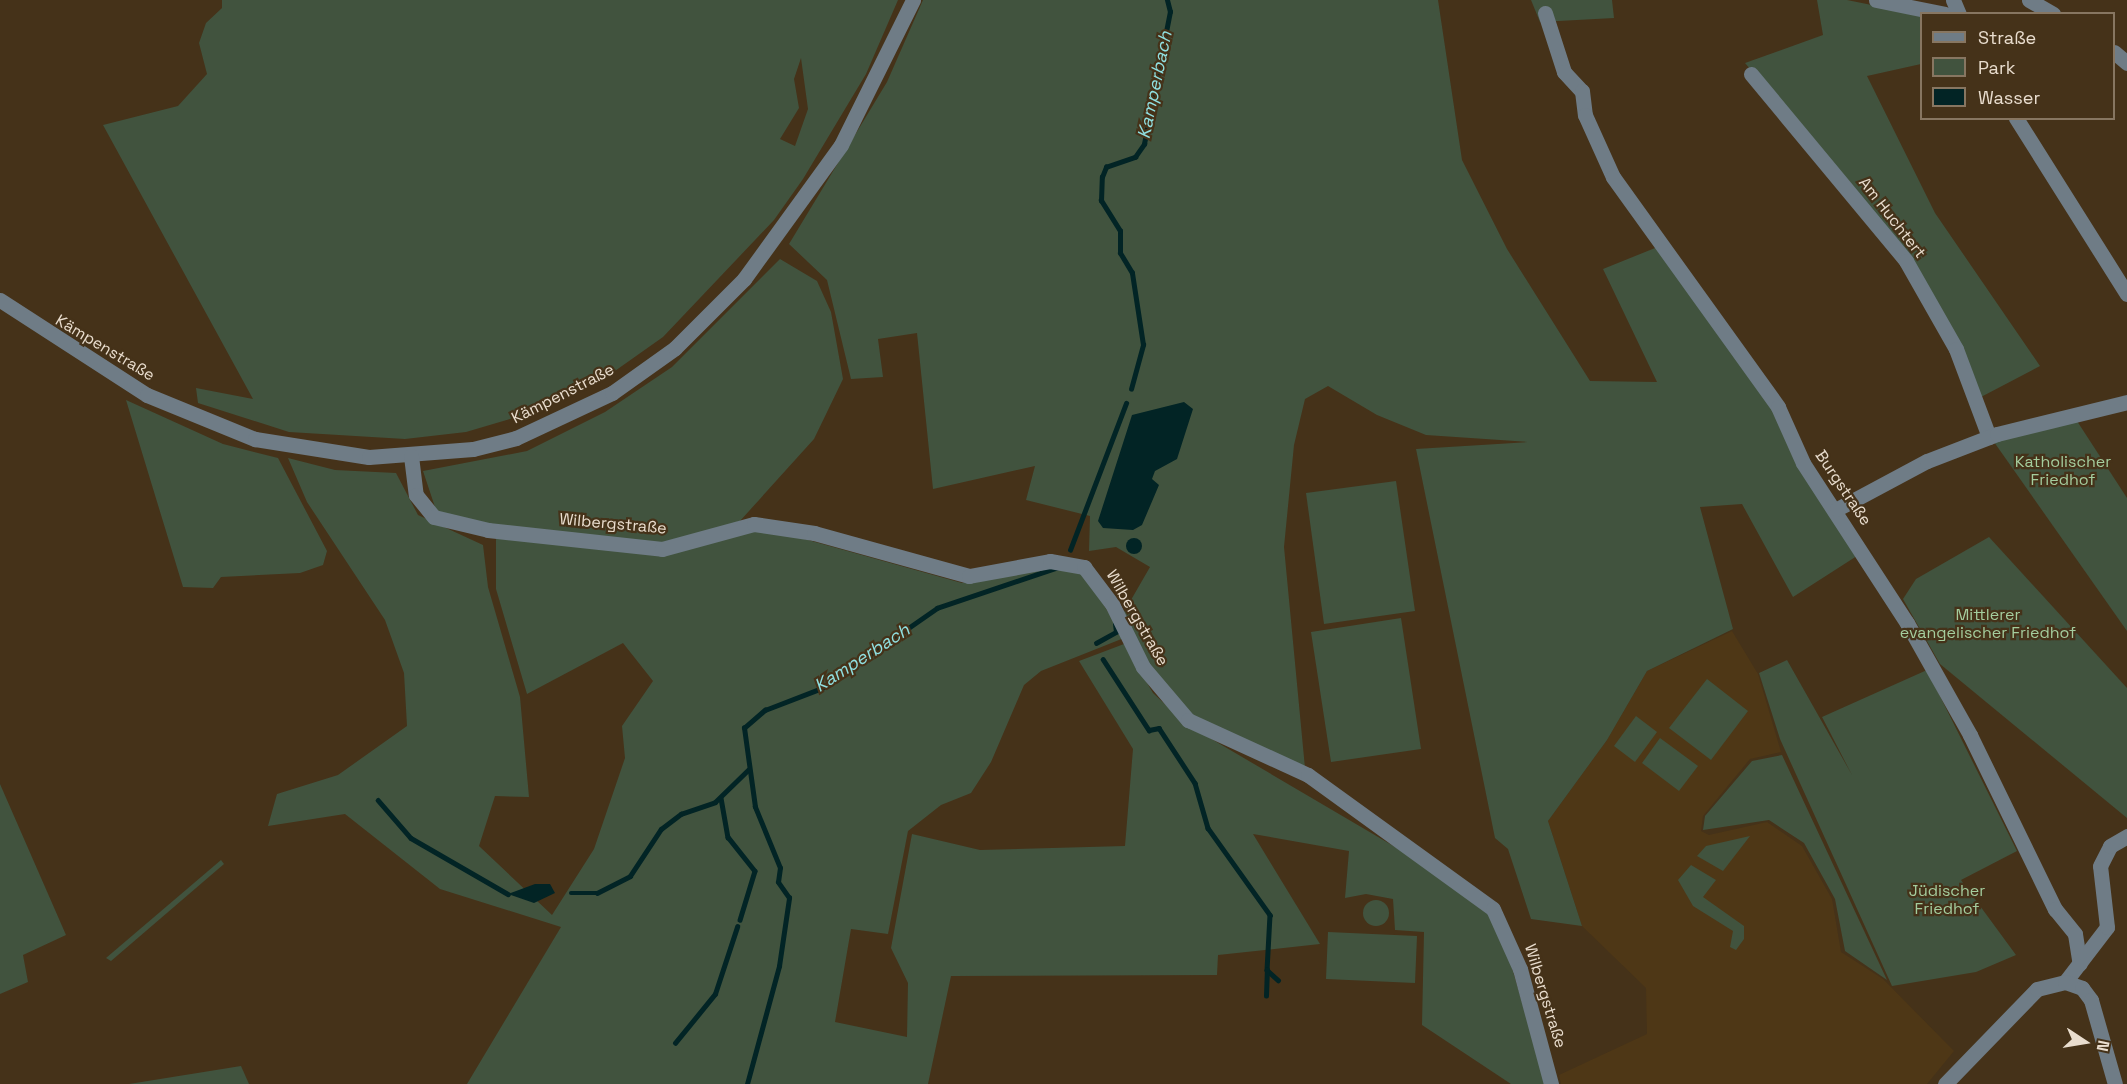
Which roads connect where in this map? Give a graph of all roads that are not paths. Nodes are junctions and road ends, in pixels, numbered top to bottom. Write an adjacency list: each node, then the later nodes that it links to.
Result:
1 (913, 0): 15 (street, Kämpenstraße)
2 (1876, 0): 4 (street)
3 (2029, 0): 5 (street)
4 (1935, 12)
5 (2050, 12)
6 (1545, 13): 16 (street, Burgstraße)
7 (2115, 53): 8 (street)
8 (2127, 63)
9 (1751, 74): 14 (street, Am Huchtert)
10 (2017, 120): 11 (street)
11 (2127, 294)
12 (0, 300): 15 (street, Kämpenstraße)
13 (2127, 402): 14 (street)
14 (1989, 437): 16 (street)
15 (411, 456): 20 (street, Wilbergstraße)
16 (1837, 509): 18 (street, Burgstraße)
17 (2127, 836): 18 (street)
18 (2080, 964): 19 (street)
19 (2065, 982): 21 (street); 22 (street)
20 (1551, 1084)
21 (1946, 1084)
22 (2115, 1084)

